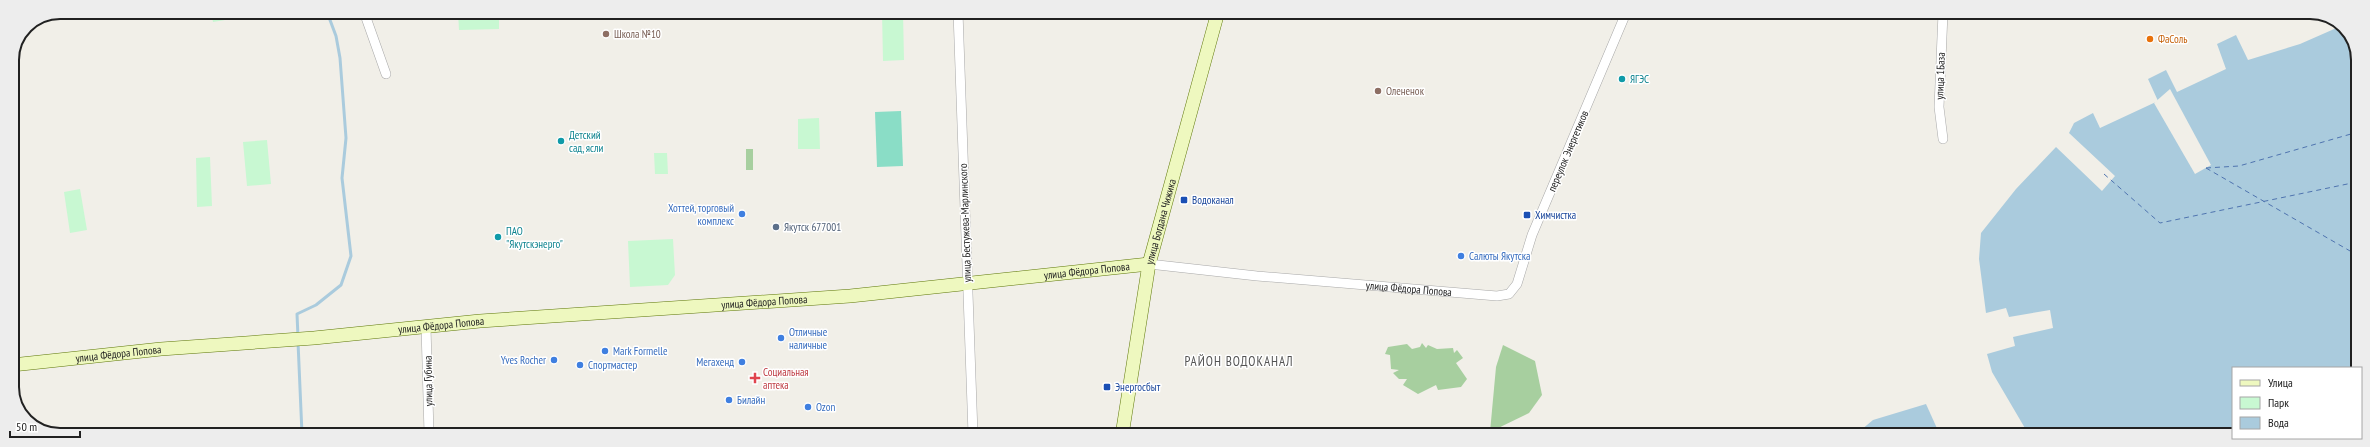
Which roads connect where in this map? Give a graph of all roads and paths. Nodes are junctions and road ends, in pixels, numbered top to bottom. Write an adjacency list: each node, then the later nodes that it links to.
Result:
1 (366, 19): 6 (street)
2 (958, 19): 9 (street, улица Бестужева-Марлинского)
3 (1216, 19): 8 (street, улица Богдана Чижика)
4 (1623, 19): 10 (street, переулок Энергетиков)
5 (1943, 19): 7 (street, улица 1База)
6 (386, 74)
7 (1943, 138)
8 (1149, 264): 9 (street, улица Фёдора Попова); 10 (street, улица Фёдора Попова); 15 (street, улица Богдана Чижика)
9 (967, 284): 11 (street, улица Фёдора Попова); 14 (street, улица Бестужева-Марлинского)
10 (1514, 290)
11 (426, 327): 12 (street, улица Фёдора Попова); 13 (street, улица Губина)
12 (19, 364)
13 (429, 428)
14 (974, 428)
15 (1123, 428)

